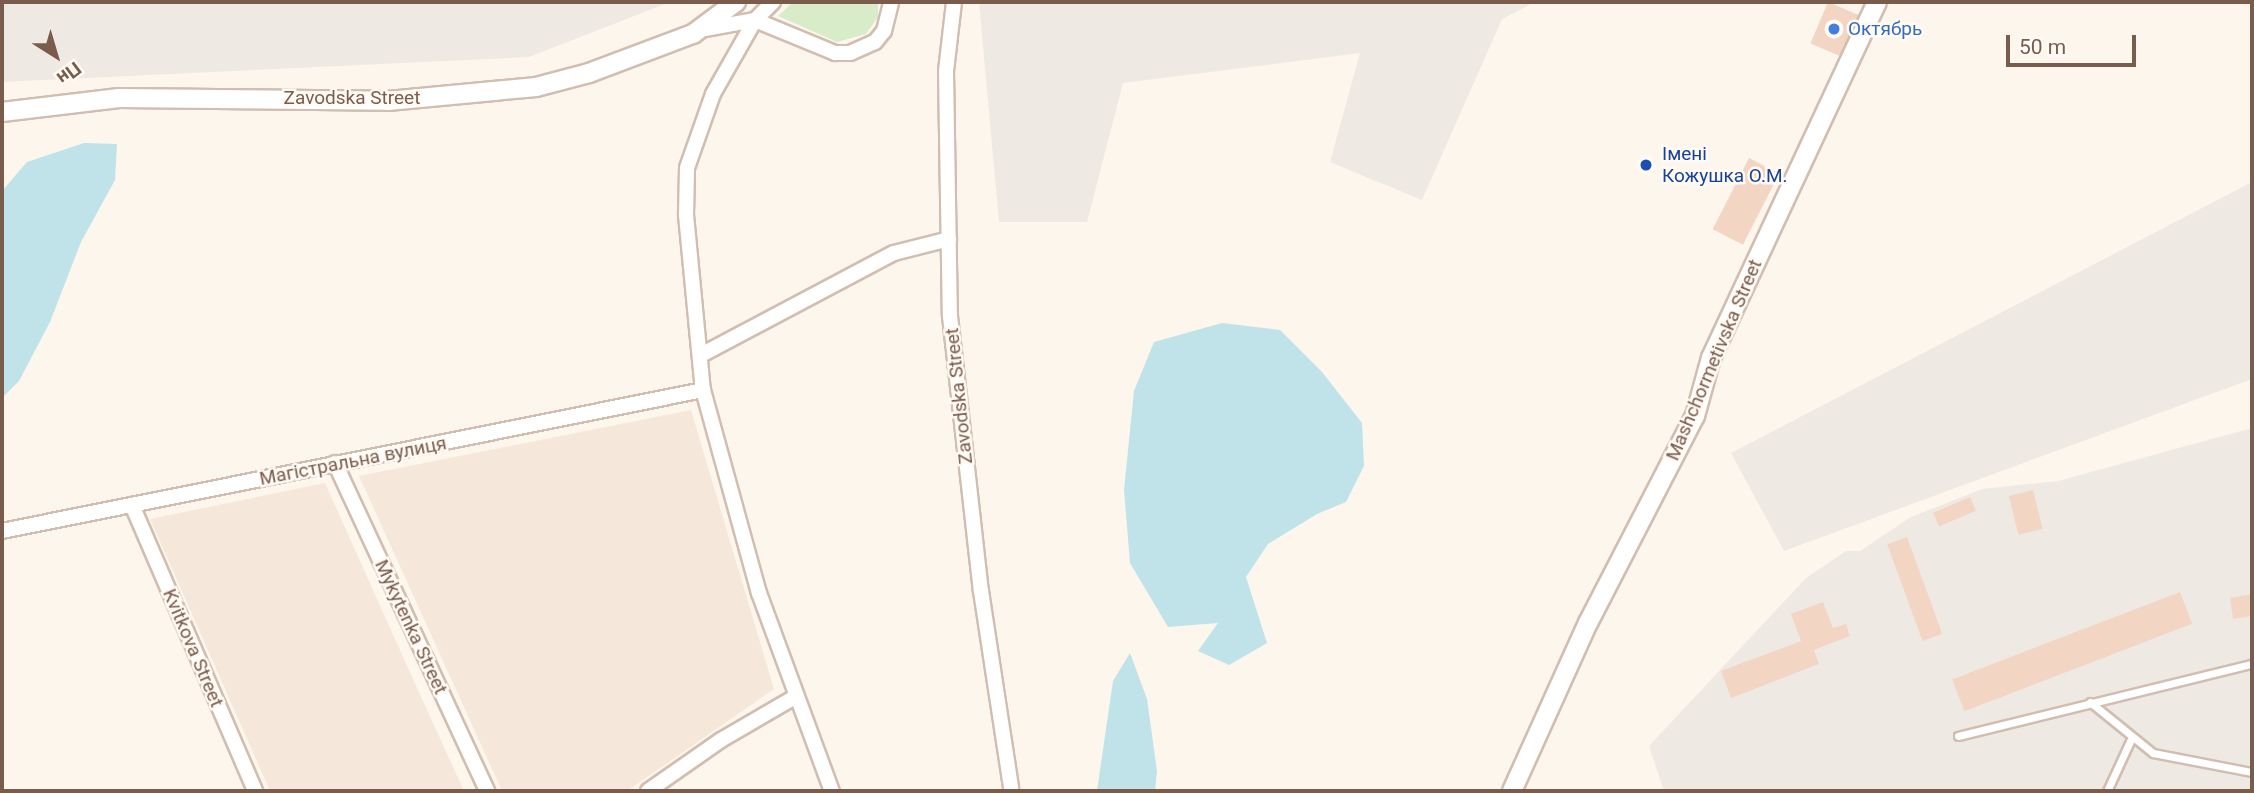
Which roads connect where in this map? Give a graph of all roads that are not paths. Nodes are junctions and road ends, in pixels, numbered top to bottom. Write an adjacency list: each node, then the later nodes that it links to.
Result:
1 (736, 2): 7 (street, Zavodska Street)
2 (773, 2): 6 (street)
3 (891, 2): 6 (street, Zavodska Street)
4 (954, 2): 9 (street, Zavodska Street)
5 (1877, 2): 26 (street, Mashchormetivska Street)
6 (755, 20): 7 (street, Zavodska Street); 10 (street)
7 (693, 34): 8 (street, Zavodska Street)
8 (2, 112)
9 (949, 239): 10 (street); 21 (street, Zavodska Street)
10 (702, 355): 11 (street)
11 (703, 390): 12 (street, Магістральна вулиця); 16 (street)
12 (335, 463): 13 (street, Магістральна вулиця); 23 (street, Mykytenka Street)
13 (132, 505): 14 (street, Магістральна вулиця); 22 (street, Kvitkova Street)
14 (2, 531)
15 (2252, 664): 17 (lane)
16 (795, 697): 24 (street); 25 (street)
17 (2090, 702): 18 (lane); 19 (lane)
18 (1958, 736)
19 (2131, 739): 20 (lane); 27 (lane)
20 (2252, 772)
21 (1011, 788)
22 (254, 791)
23 (487, 791)
24 (648, 791)
25 (832, 791)
26 (1512, 791)
27 (2107, 791)

